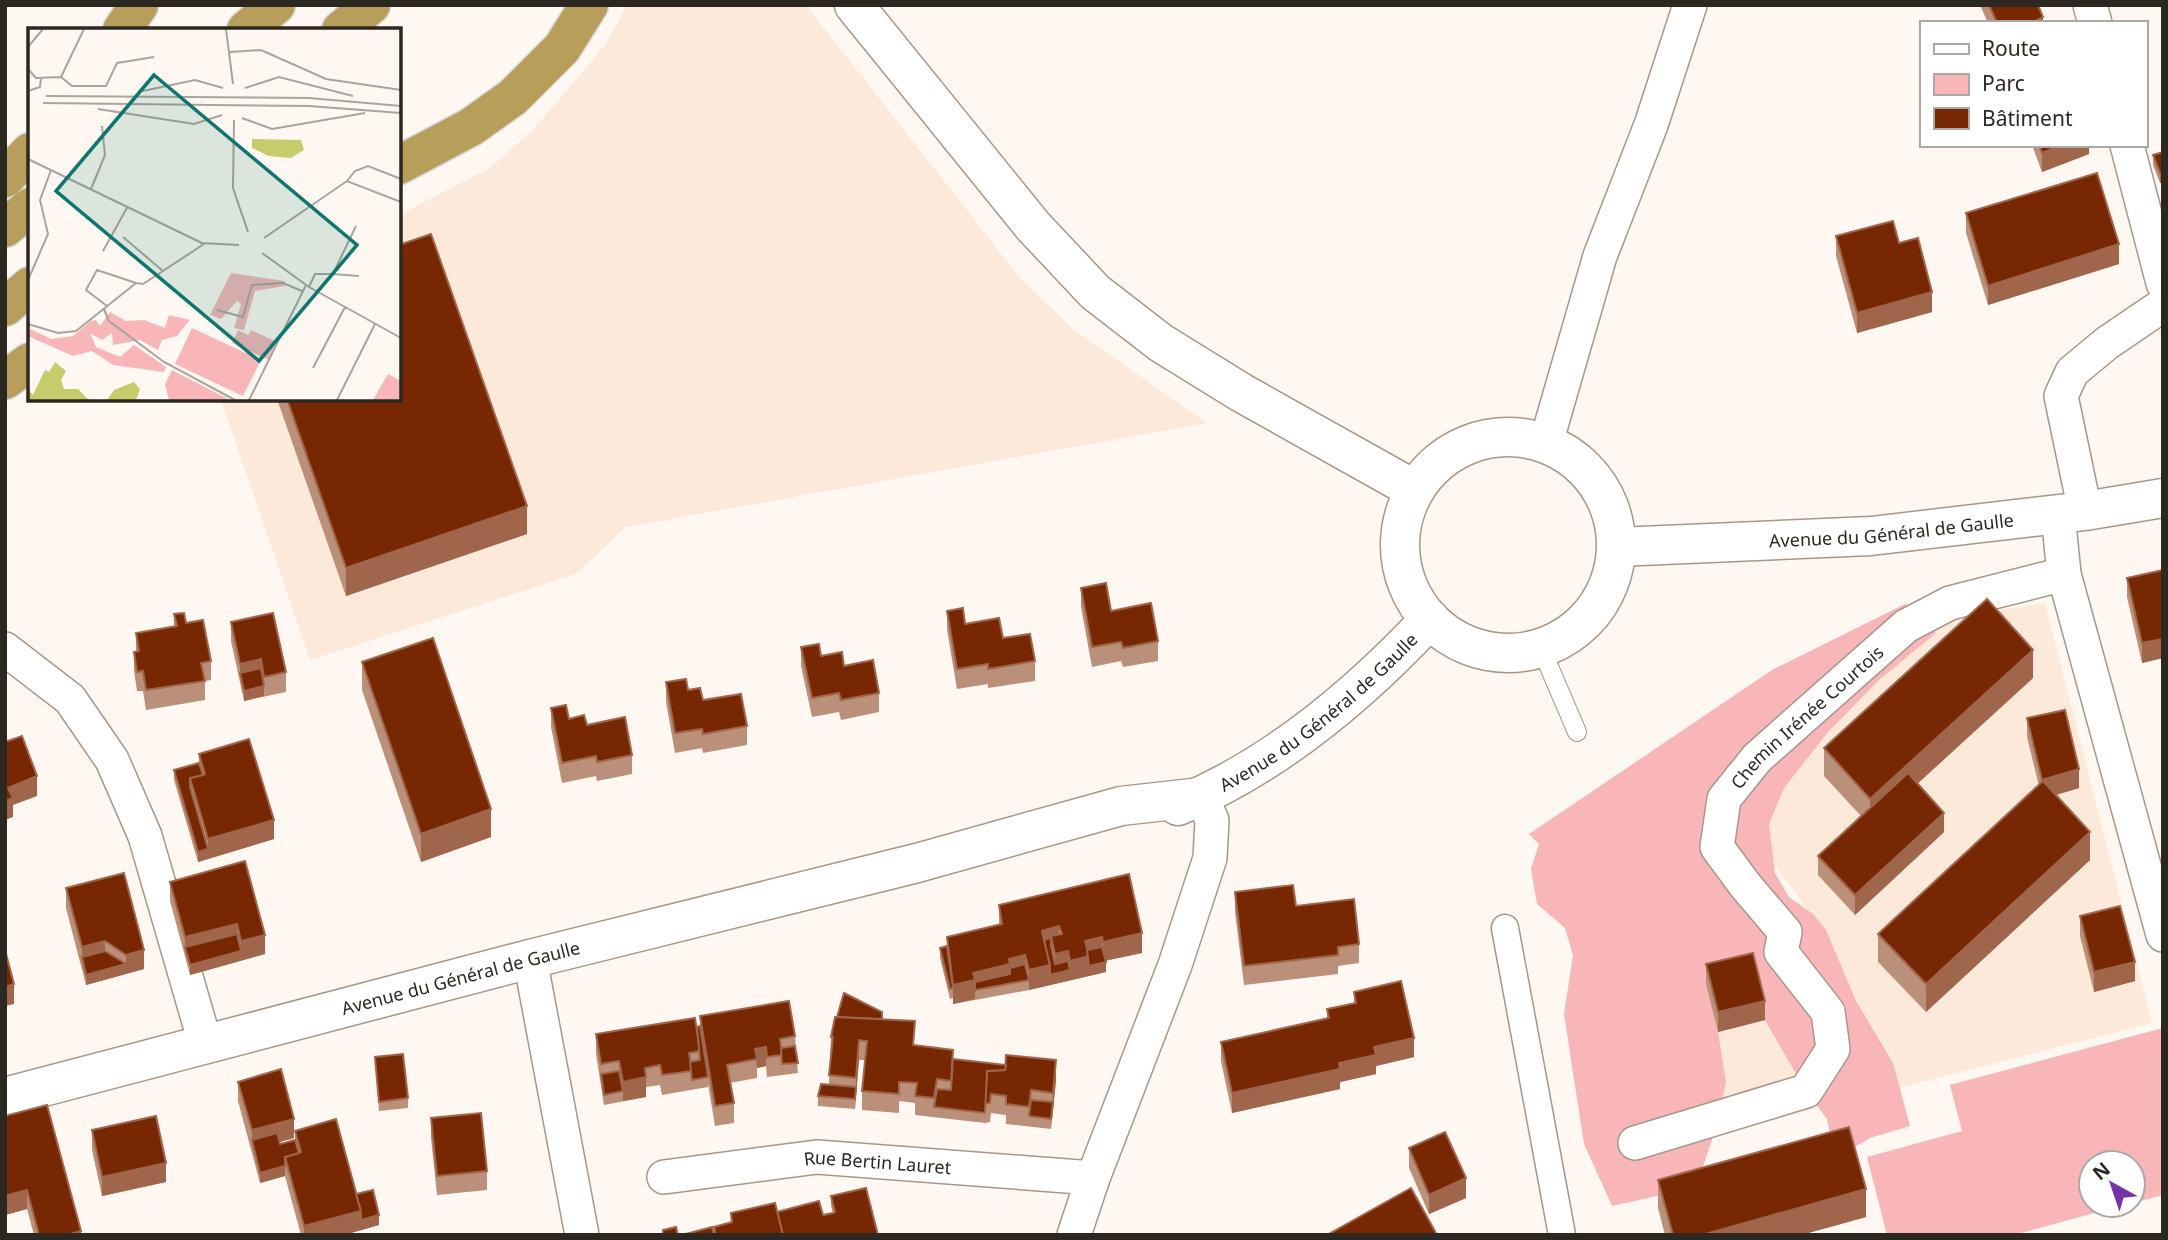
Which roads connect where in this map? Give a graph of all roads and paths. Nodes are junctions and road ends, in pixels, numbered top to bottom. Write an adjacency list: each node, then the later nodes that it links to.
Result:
1 (139, 5): 7 (highway)
2 (276, 5): 8 (highway)
3 (371, 5): 9 (highway)
4 (589, 5): 12 (highway)
5 (854, 5): 23 (main road)
6 (1690, 5): 22 (street)
7 (122, 28)
8 (248, 28)
9 (343, 28)
10 (2128, 147): 16 (street)
11 (28, 154): 13 (highway)
12 (401, 165)
13 (5, 178)
14 (28, 209): 15 (highway)
15 (5, 228)
16 (2163, 283)
17 (28, 288): 19 (highway)
18 (2163, 305): 25 (street)
19 (5, 307)
20 (28, 363): 21 (highway)
21 (5, 380)
22 (1546, 443): 23 (main road); 26 (main road)
23 (1415, 490): 28 (main road)
24 (2163, 498): 25 (main road, Avenue du Général de Gaulle)
25 (2072, 512): 26 (main road, Avenue du Général de Gaulle); 27 (street)
26 (1617, 547): 29 (main road)
27 (2064, 574): 34 (street); 38 (street, Chemin Irénée Courtois)
28 (1430, 619): 29 (main road); 32 (main road, Avenue du Général de Gaulle)
29 (1541, 648): 31 (lane)
30 (5, 649): 36 (street)
31 (1577, 732)
32 (1201, 797): 35 (main road, Avenue du Général de Gaulle); 40 (street)
33 (1505, 928): 43 (street)
34 (2163, 935)
35 (530, 959): 36 (main road, Avenue du Général de Gaulle); 41 (street)
36 (206, 1045): 37 (main road, Avenue du Général de Gaulle)
37 (5, 1097)
38 (1635, 1143)
39 (664, 1177): 40 (street, Rue Bertin Lauret)
40 (1093, 1178): 42 (street)
41 (582, 1235)
42 (1074, 1235)
43 (1562, 1235)

